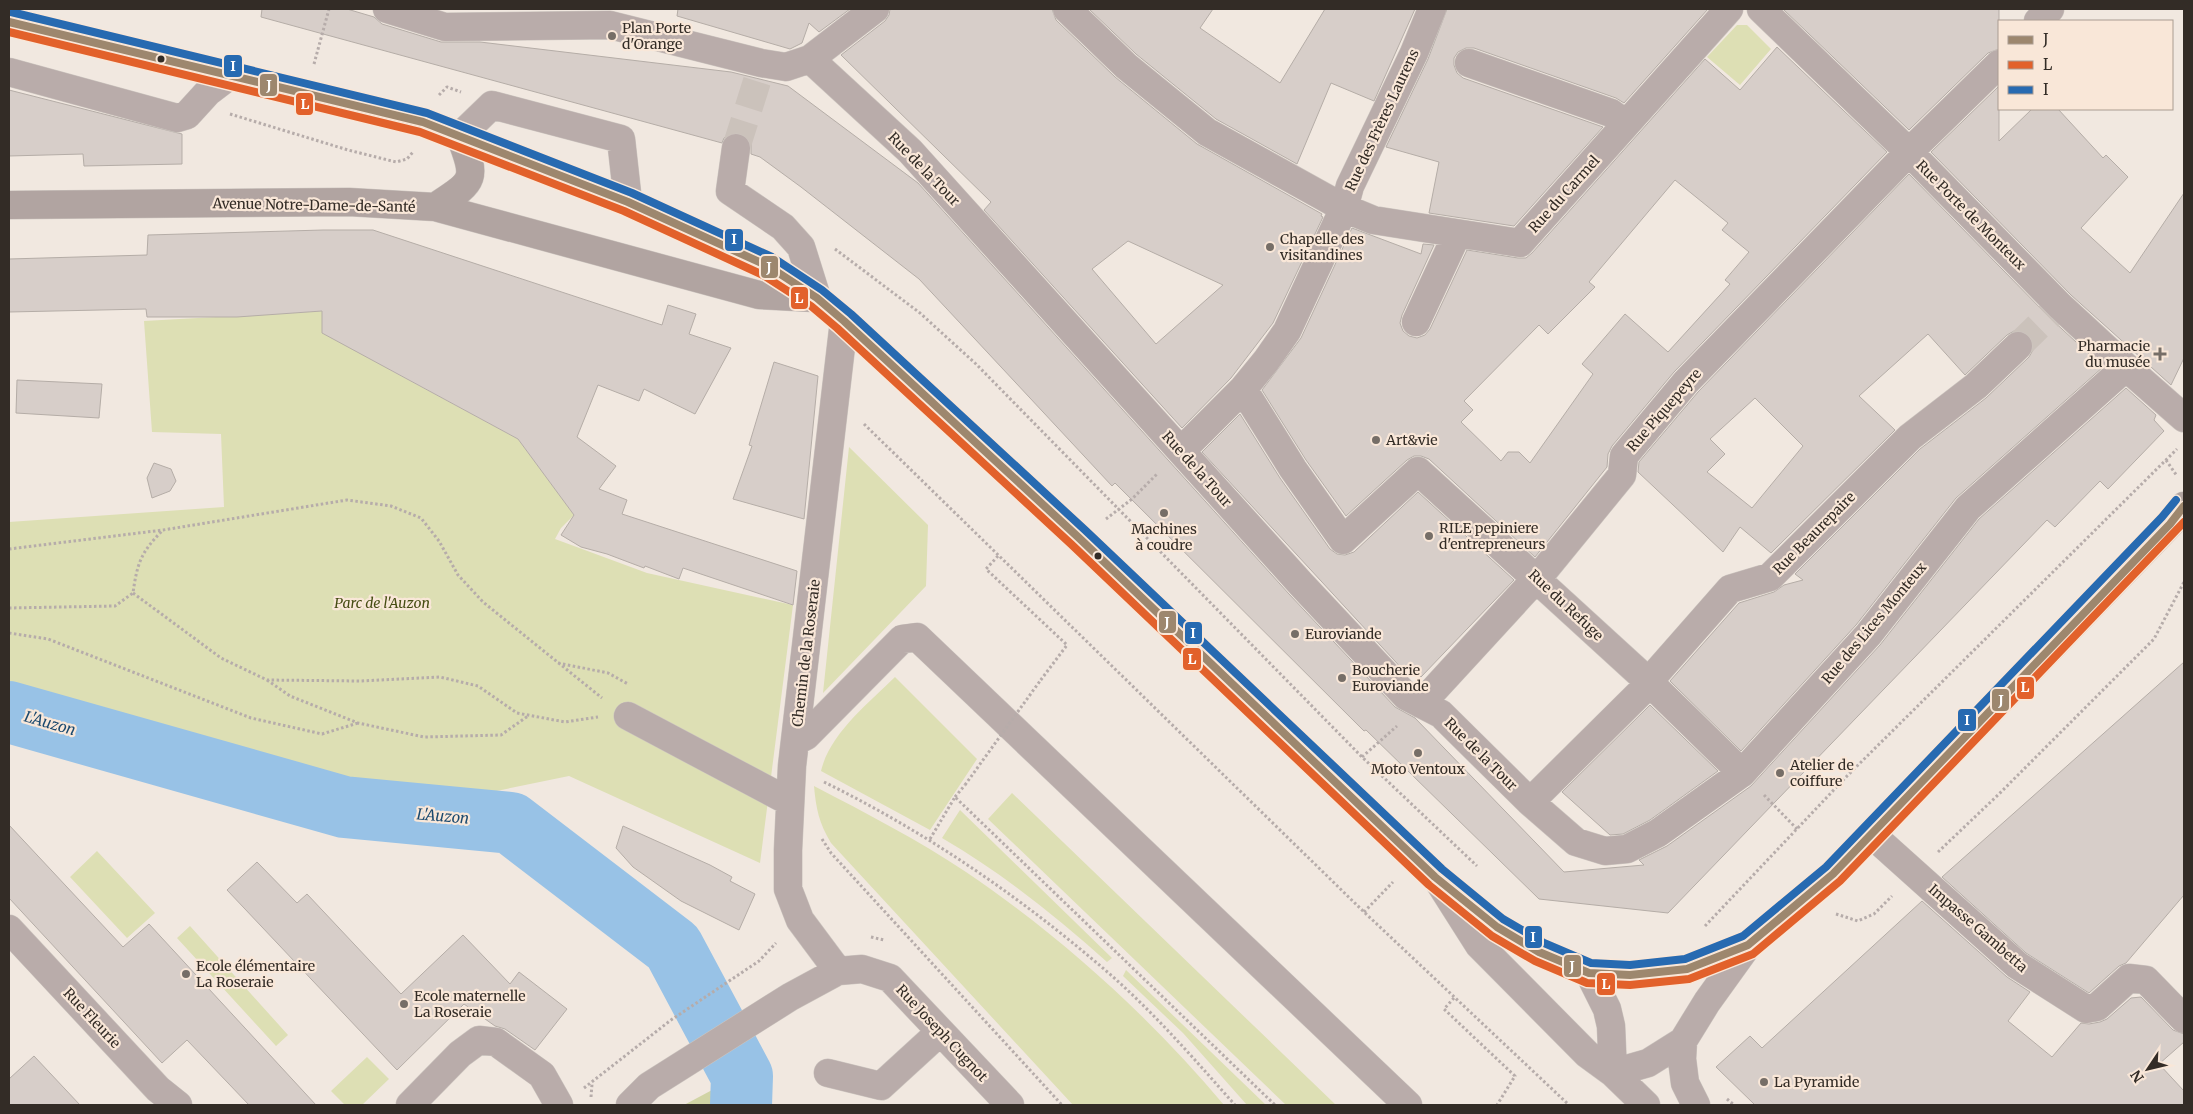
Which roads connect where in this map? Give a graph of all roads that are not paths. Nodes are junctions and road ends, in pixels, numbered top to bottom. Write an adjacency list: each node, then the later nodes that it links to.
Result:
1 (388, 9): 8 (street)
2 (875, 9): 13 (street)
3 (1067, 9): 23 (street, Rue du Carmel)
4 (1432, 9): 23 (street, Rue des Frères Laurens)
5 (1729, 9): 16 (street, Rue du Carmel)
6 (1761, 9): 19 (street, Rue Porte de Monteux)
7 (2050, 9): 9 (street)
8 (604, 17): 13 (street)
9 (2039, 20)
10 (9, 22): 15 (main road)
11 (1469, 63): 16 (street)
12 (1998, 65): 19 (street, Rue Piquepeyre)
13 (779, 66): 32 (street, Rue de la Tour)
14 (9, 72): 15 (street)
15 (229, 76): 17 (main road)
16 (1626, 124): 24 (street, Rue du Carmel)
17 (460, 136): 20 (main road); 20 (street); 22 (main road)
18 (736, 148): 25 (street)
19 (1909, 152): 29 (street, Rue Porte de Monteux); 34 (street, Rue Piquepeyre)
20 (628, 202): 25 (main road)
21 (9, 205): 22 (main road, Avenue Notre-Dame-de-Santé)
22 (435, 207): 25 (main road, Avenue Notre-Dame-de-Santé)
23 (1344, 208): 24 (street, Rue du Carmel); 30 (street, Rue des Frères Laurens)
24 (1457, 234): 27 (street)
25 (817, 298): 26 (main road)
26 (844, 321): 38 (street, Chemin de la Roseraie); 44 (main road)
27 (1416, 322)
28 (2018, 346): 35 (street, Rue Beaurepaire)
29 (2126, 367): 31 (street, Rue Porte de Monteux); 39 (street, Rue des Lices Monteux)
30 (1243, 389): 32 (street, Rue des Frères Laurens); 34 (street, Rue du Refuge)
31 (2184, 418)
32 (1181, 451): 36 (street, Rue de la Tour)
33 (2184, 506): 42 (main road)
34 (1537, 578): 35 (street, Rue du Refuge); 36 (street, Rue Piquepeyre)
35 (1650, 683): 39 (street, Rue du Refuge); 41 (street, Rue Beaurepaire)
36 (1421, 704): 41 (street, Rue de la Tour)
37 (618, 710): 40 (street)
38 (794, 754): 40 (street, Chemin de la Roseraie); 59 (street)
39 (1742, 773): 43 (street, Rue des Lices Monteux)
40 (790, 802): 47 (street, Chemin de la Roseraie)
41 (1530, 802): 43 (street, Rue de la Tour)
42 (1871, 834): 46 (main road); 49 (street, Impasse Gambetta)
43 (1605, 851)
44 (1426, 868): 48 (main road); 53 (street)
45 (9, 929): 54 (street, Rue Fleurie)
46 (1748, 946): 48 (main road); 51 (street)
47 (838, 971): 50 (street, Rue Joseph Cugnot); 57 (street)
48 (1589, 973): 53 (street)
49 (2184, 1019)
50 (940, 1032): 52 (street); 58 (street, Rue Joseph Cugnot)
51 (1682, 1041): 53 (street); 61 (street)
52 (828, 1072)
53 (1613, 1073): 60 (street)
54 (178, 1105)
55 (410, 1105): 56 (street)
56 (559, 1105)
57 (630, 1105)
58 (1010, 1105)
59 (1408, 1105)
60 (1646, 1105)
61 (1696, 1105)

